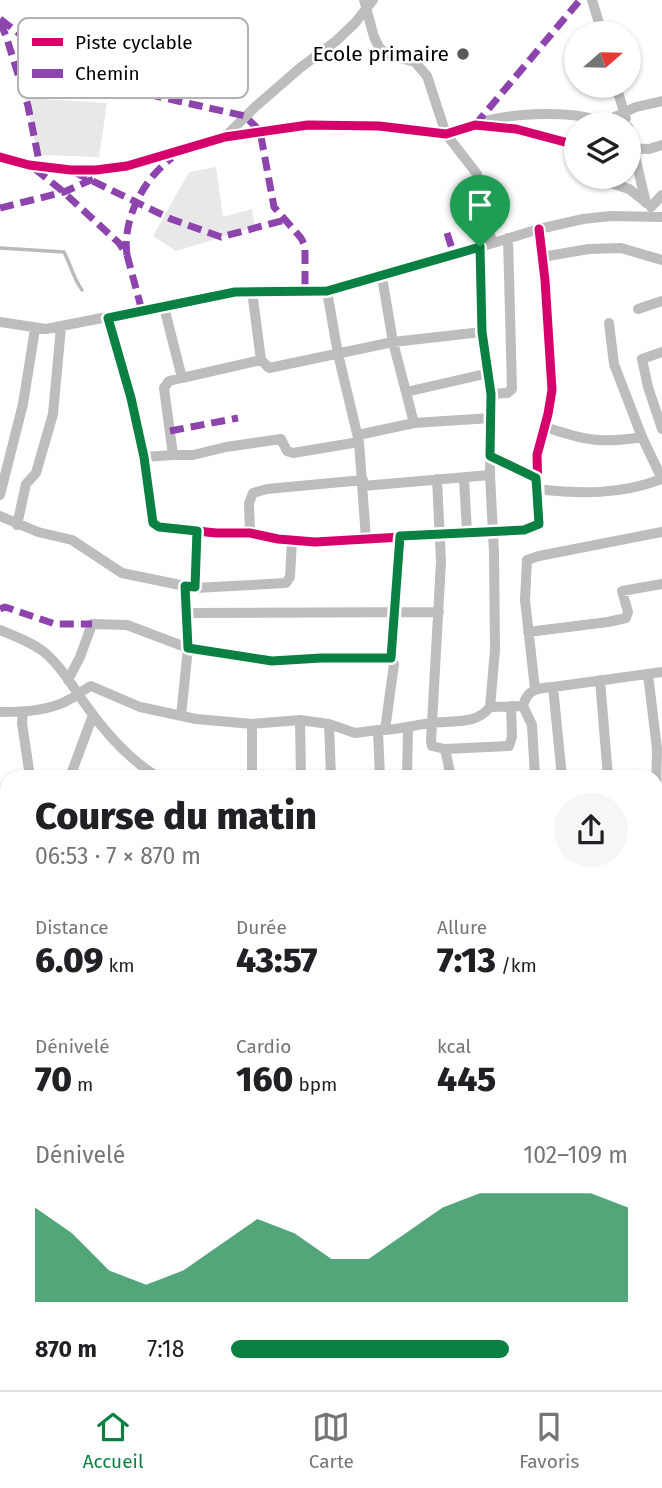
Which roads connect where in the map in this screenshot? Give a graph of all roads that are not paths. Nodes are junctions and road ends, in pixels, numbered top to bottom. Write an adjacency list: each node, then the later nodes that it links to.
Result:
1 (592, 0): 3 (street)
2 (368, 2): 9 (street); 10 (street)
3 (598, 21)
4 (620, 98): 6 (street)
5 (662, 101): 6 (street)
6 (624, 111)
7 (564, 116): 8 (street)
8 (475, 125): 9 (street); 11 (street)
9 (446, 134): 10 (street); 22 (street)
10 (225, 137): 14 (street)
11 (564, 142)
12 (662, 145): 13 (street)
13 (641, 147)
14 (0, 157)
15 (641, 180): 18 (street)
16 (629, 189): 18 (street)
17 (662, 195): 18 (street)
18 (649, 205): 19 (street)
19 (662, 216): 20 (street)
20 (539, 229): 21 (street); 24 (street)
21 (508, 238): 22 (street); 45 (street)
22 (492, 243): 23 (street)
23 (480, 247): 26 (street); 37 (street)
24 (542, 257): 25 (street); 49 (street)
25 (662, 260)
26 (382, 277): 28 (street); 38 (street)
27 (252, 291): 28 (street); 30 (street); 41 (street)
28 (327, 291): 40 (street)
29 (662, 301): 31 (street)
30 (164, 307): 32 (street); 43 (street)
31 (638, 309)
32 (108, 318): 35 (street); 55 (street)
33 (0, 322): 36 (street)
34 (609, 323): 51 (street)
35 (61, 327): 36 (street); 64 (street)
36 (35, 329): 62 (street)
37 (482, 332): 38 (street); 42 (street)
38 (393, 342): 40 (street); 44 (street)
39 (662, 352): 46 (street)
40 (338, 354): 41 (street); 52 (street)
41 (261, 360): 43 (street)
42 (489, 373): 44 (street); 45 (street)
43 (182, 378): 53 (street)
44 (406, 392): 48 (street)
45 (491, 394): 47 (street)
46 (657, 398): 50 (street)
47 (491, 418): 48 (street); 54 (street)
48 (414, 424): 52 (street)
49 (545, 427): 51 (street); 61 (street)
50 (662, 429)
51 (642, 437): 56 (street)
52 (358, 438): 53 (street); 60 (street)
53 (173, 455): 55 (street)
54 (490, 456): 57 (street); 61 (street)
55 (144, 457): 65 (street)
56 (661, 473): 61 (street)
57 (490, 475): 58 (street); 67 (street)
58 (464, 478): 59 (street); 66 (street)
59 (437, 479): 60 (street); 70 (street)
60 (363, 483): 69 (street); 72 (street)
61 (537, 484): 67 (street)
62 (0, 495)
63 (0, 516): 64 (street)
64 (17, 525): 75 (street)
65 (197, 531): 69 (street); 75 (street)
66 (467, 532): 67 (street); 70 (street)
67 (492, 532): 91 (street)
68 (662, 532): 80 (street)
69 (250, 533): 73 (street)
70 (440, 534): 71 (street); 76 (street)
71 (400, 536): 72 (street); 78 (street)
72 (366, 539): 73 (street)
73 (292, 541): 75 (street)
74 (662, 584): 80 (street)
75 (190, 587): 77 (street)
76 (439, 611): 78 (street); 97 (street)
77 (187, 612): 78 (street); 81 (street)
78 (394, 613): 82 (street)
79 (0, 630): 85 (street)
80 (528, 632): 88 (street)
81 (188, 648): 82 (street); 85 (street); 95 (street)
82 (391, 658): 101 (street)
83 (662, 672): 84 (street)
84 (648, 674): 86 (street); 115 (street)
85 (68, 680): 89 (street)
86 (600, 680): 87 (street); 114 (street)
87 (553, 687): 88 (street); 113 (street)
88 (535, 689): 90 (street)
89 (78, 694): 93 (street); 94 (street); 95 (street)
90 (517, 706): 91 (street); 102 (street); 112 (street)
91 (490, 707): 97 (street)
92 (0, 712): 93 (street)
93 (23, 712): 103 (street)
94 (93, 715): 104 (street); 105 (street)
95 (181, 716): 98 (street)
96 (300, 720): 98 (street); 99 (street); 107 (street)
97 (431, 723): 100 (street); 102 (street)
98 (252, 724): 106 (street)
99 (330, 724): 101 (street); 108 (street)
100 (408, 729): 101 (street); 110 (street)
101 (382, 730): 109 (street)
102 (445, 748): 111 (street)
103 (29, 770)
104 (73, 770)
105 (150, 770)
106 (252, 770)
107 (301, 770)
108 (331, 770)
109 (380, 770)
110 (407, 770)
111 (450, 770)
112 (535, 770)
113 (561, 770)
114 (607, 770)
115 (657, 770)

